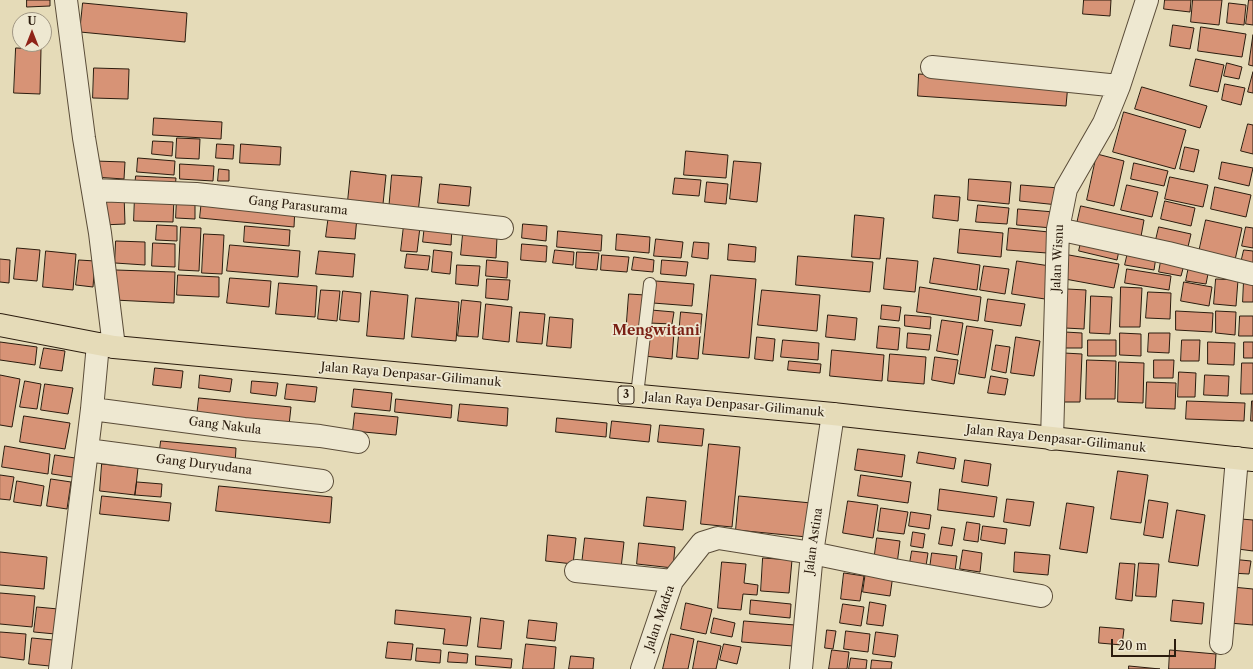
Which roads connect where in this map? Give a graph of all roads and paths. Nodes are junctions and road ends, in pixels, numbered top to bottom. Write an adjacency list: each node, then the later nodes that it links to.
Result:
1 (66, 0): 5 (street)
2 (1147, 0): 4 (street, Jalan Wisnu)
3 (932, 67): 4 (street)
4 (1119, 86): 7 (street, Jalan Wisnu)
5 (93, 190): 6 (street, Gang Parasurama); 11 (street)
6 (502, 228)
7 (1058, 229): 8 (street); 15 (street, Jalan Wisnu)
8 (1253, 274)
9 (650, 284): 12 (lane)
10 (0, 325): 11 (highway, Jalan Raya Denpasar-Gilimanuk / 3)
11 (106, 345): 12 (highway, Jalan Raya Denpasar-Gilimanuk / 3); 13 (street)
12 (637, 396): 14 (highway, Jalan Raya Denpasar-Gilimanuk / 3)
13 (92, 410): 16 (street, Gang Nakula); 17 (street)
14 (833, 414): 15 (highway, Jalan Raya Denpasar-Gilimanuk / 3); 20 (street, Jalan Astina)
15 (1052, 439): 18 (highway, Jalan Raya Denpasar-Gilimanuk / 3)
16 (358, 442)
17 (87, 450): 19 (street, Gang Duryudana); 26 (street)
18 (1245, 459): 24 (street)
19 (322, 481)
20 (812, 553): 22 (street, Jalan Madra); 23 (street, Jalan Madra); 25 (street, Jalan Astina)
21 (576, 570): 22 (street)
22 (672, 581): 27 (street, Jalan Madra)
23 (1042, 596)
24 (1221, 643)
25 (804, 668)
26 (60, 669)
27 (642, 669)

